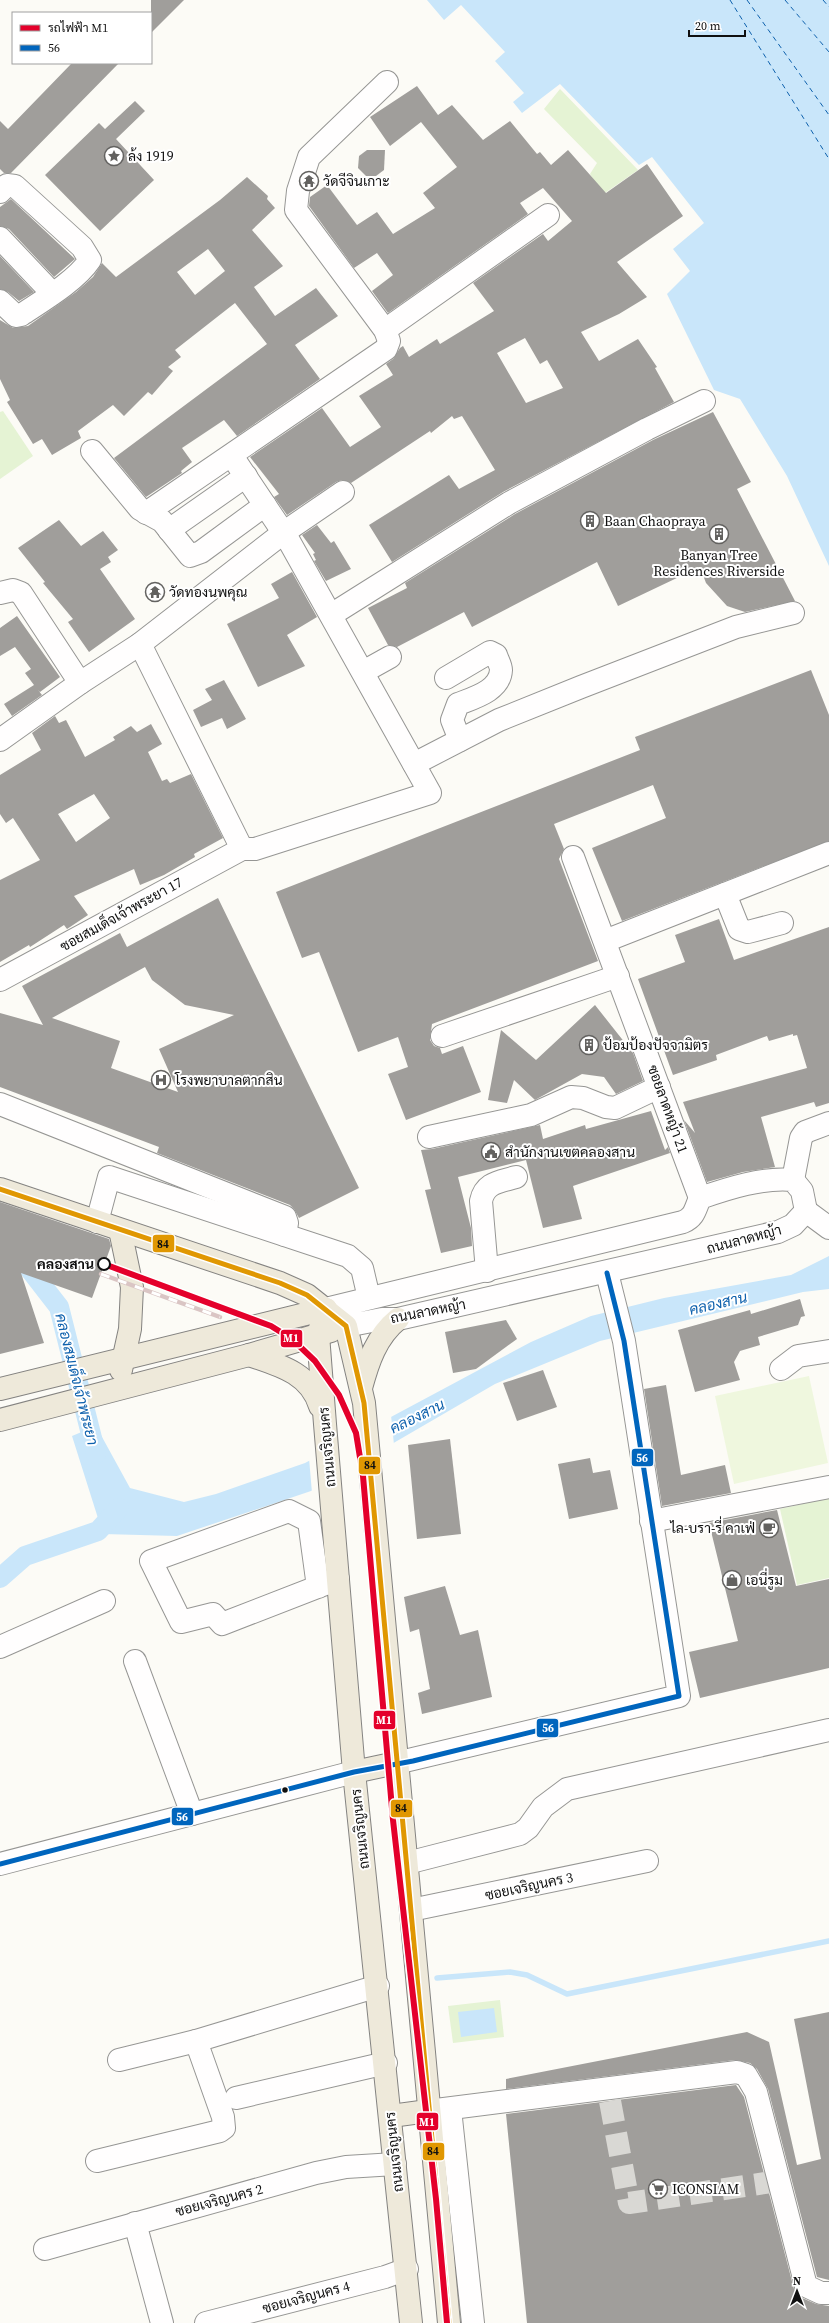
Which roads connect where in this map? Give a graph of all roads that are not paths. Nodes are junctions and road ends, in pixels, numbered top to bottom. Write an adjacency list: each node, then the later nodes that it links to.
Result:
1 (387, 82): 7 (street)
2 (0, 192): 5 (street)
3 (548, 215): 7 (street)
4 (0, 238): 5 (street)
5 (52, 293): 6 (street)
6 (0, 301)
7 (385, 330): 10 (street)
8 (704, 401): 19 (street)
9 (92, 451): 14 (street)
10 (232, 456): 11 (street); 14 (street)
11 (246, 476): 13 (street); 15 (street)
12 (343, 492): 16 (street)
13 (265, 505): 15 (street); 16 (street)
14 (146, 513): 15 (street)
15 (169, 530)
16 (283, 533): 19 (street); 20 (street)
17 (0, 593): 24 (street)
18 (792, 613): 26 (street)
19 (331, 615): 22 (street)
20 (140, 644): 24 (street); 28 (street)
21 (390, 657): 22 (street)
22 (363, 672): 27 (street)
23 (446, 678): 26 (street)
24 (80, 683): 25 (street)
25 (0, 740)
26 (460, 740): 27 (street)
27 (414, 764): 28 (street)
28 (242, 849): 35 (street, ซอยสมเด็จเจ้าพระยา 17)
29 (829, 853): 31 (street)
30 (573, 857): 33 (street, ซอยลาดหญ้า 21)
31 (725, 894): 32 (street); 33 (street)
32 (782, 923)
33 (606, 941): 34 (street, ซอยลาดหญ้า 21)
34 (618, 976): 36 (street); 37 (street, ซอยลาดหญ้า 21)
35 (0, 980)
36 (442, 1036)
37 (659, 1087): 40 (street); 44 (street, ซอยลาดหญ้า 21)
38 (0, 1104): 49 (street)
39 (829, 1123): 42 (street)
40 (429, 1137)
41 (516, 1177): 50 (street)
42 (793, 1180): 44 (street); 45 (street)
43 (0, 1189): 46 (main road)
44 (700, 1198): 50 (street, ถนนลาดหญ้า)
45 (806, 1211): 47 (street); 51 (street, ถนนลาดหญ้า)
46 (97, 1222): 48 (main road); 49 (street)
47 (829, 1228)
48 (120, 1230): 53 (main road); 59 (main road)
49 (286, 1235): 52 (street)
50 (486, 1271): 52 (street, ถนนลาดหญ้า)
51 (607, 1273): 54 (street, ถนนลาดหญ้า); 67 (street)
52 (369, 1298): 53 (street, ถนนลาดหญ้า)
53 (326, 1309): 55 (main road); 56 (main road, ถนนเจริญนคร); 59 (main road, ถนนลาดหญ้า)
54 (398, 1319): 55 (street, ถนนลาดหญ้า); 63 (main road)
55 (346, 1326): 56 (main road, ถนนลาดหญ้า); 63 (main road)
56 (318, 1336): 58 (main road, ถนนลาดหญ้า); 65 (main road, ถนนเจริญนคร)
57 (829, 1351): 60 (street)
58 (249, 1355): 62 (main road, ถนนลาดหญ้า); 65 (main road)
59 (124, 1358): 61 (main road, ถนนลาดหญ้า); 62 (main road)
60 (781, 1369)
61 (0, 1389)
62 (117, 1389): 64 (main road, ถนนลาดหญ้า)
63 (362, 1396): 74 (main road)
64 (0, 1420)
65 (325, 1422): 68 (main road, ถนนเจริญนคร)
66 (829, 1487): 67 (street)
67 (651, 1521): 74 (street)
68 (338, 1579): 69 (street); 75 (main road, ถนนเจริญนคร)
69 (318, 1587): 69 (street)
70 (104, 1601): 71 (street)
71 (0, 1647)
72 (135, 1661): 76 (street)
73 (829, 1730): 78 (street)
74 (396, 1763): 75 (main road); 78 (main road)
75 (354, 1772): 76 (street); 81 (main road, ถนนเจริญนคร)
76 (192, 1814): 79 (street)
77 (647, 1861): 80 (street, ซอยเจริญนคร 3)
78 (407, 1863): 80 (main road)
79 (0, 1864)
80 (411, 1910): 87 (main road)
81 (378, 1986): 82 (street); 84 (main road, ถนนเจริญนคร)
82 (196, 2041): 83 (street); 90 (street)
83 (119, 2060)
84 (386, 2063): 85 (street); 89 (main road, ถนนเจริญนคร)
85 (236, 2098)
86 (610, 2101): 88 (street)
87 (428, 2111): 88 (street); 89 (main road); 99 (main road)
88 (451, 2115): 95 (street); 100 (street)
89 (391, 2116): 91 (main road, ถนนเจริญนคร)
90 (97, 2161)
91 (395, 2164): 92 (street, ซอยเจริญนคร 2); 94 (main road, ถนนเจริญนคร)
92 (136, 2223): 93 (street, ซอยเจริญนคร 2); 96 (street)
93 (44, 2249)
94 (406, 2269): 97 (street, ซอยเจริญนคร 4); 98 (main road, ถนนเจริญนคร)
95 (829, 2293)
96 (162, 2323)
97 (206, 2323)
98 (411, 2323)
99 (449, 2323)
100 (473, 2323)

